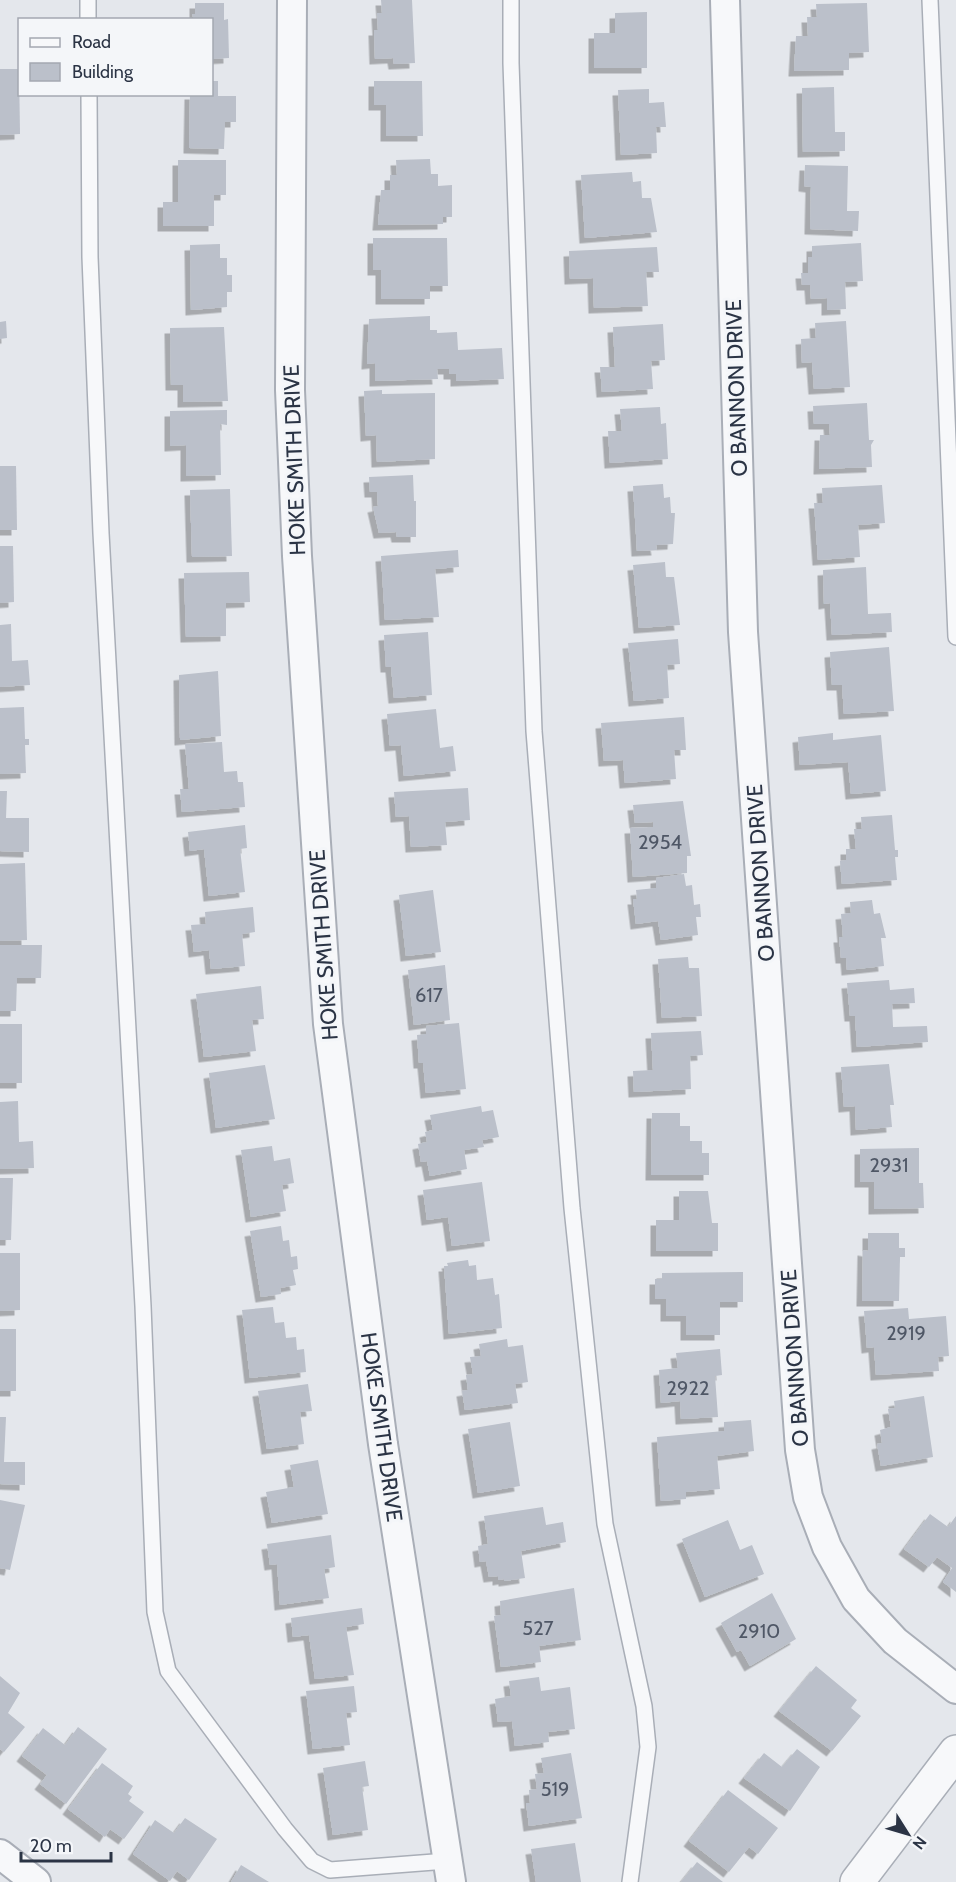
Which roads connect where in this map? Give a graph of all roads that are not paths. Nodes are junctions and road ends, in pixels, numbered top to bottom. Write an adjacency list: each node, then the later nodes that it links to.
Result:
1 (88, 0): 6 (lane)
2 (292, 0): 12 (street, HOKE SMITH DRIVE)
3 (511, 0): 14 (lane)
4 (725, 0): 9 (street, O BANNON DRIVE)
5 (930, 0): 8 (lane)
6 (88, 18)
7 (89, 96): 12 (lane)
8 (956, 637)
9 (956, 1689)
10 (956, 1752): 15 (street)
11 (0, 1854): 13 (street)
12 (449, 1871)
13 (36, 1882)
14 (630, 1882)
15 (857, 1882)

